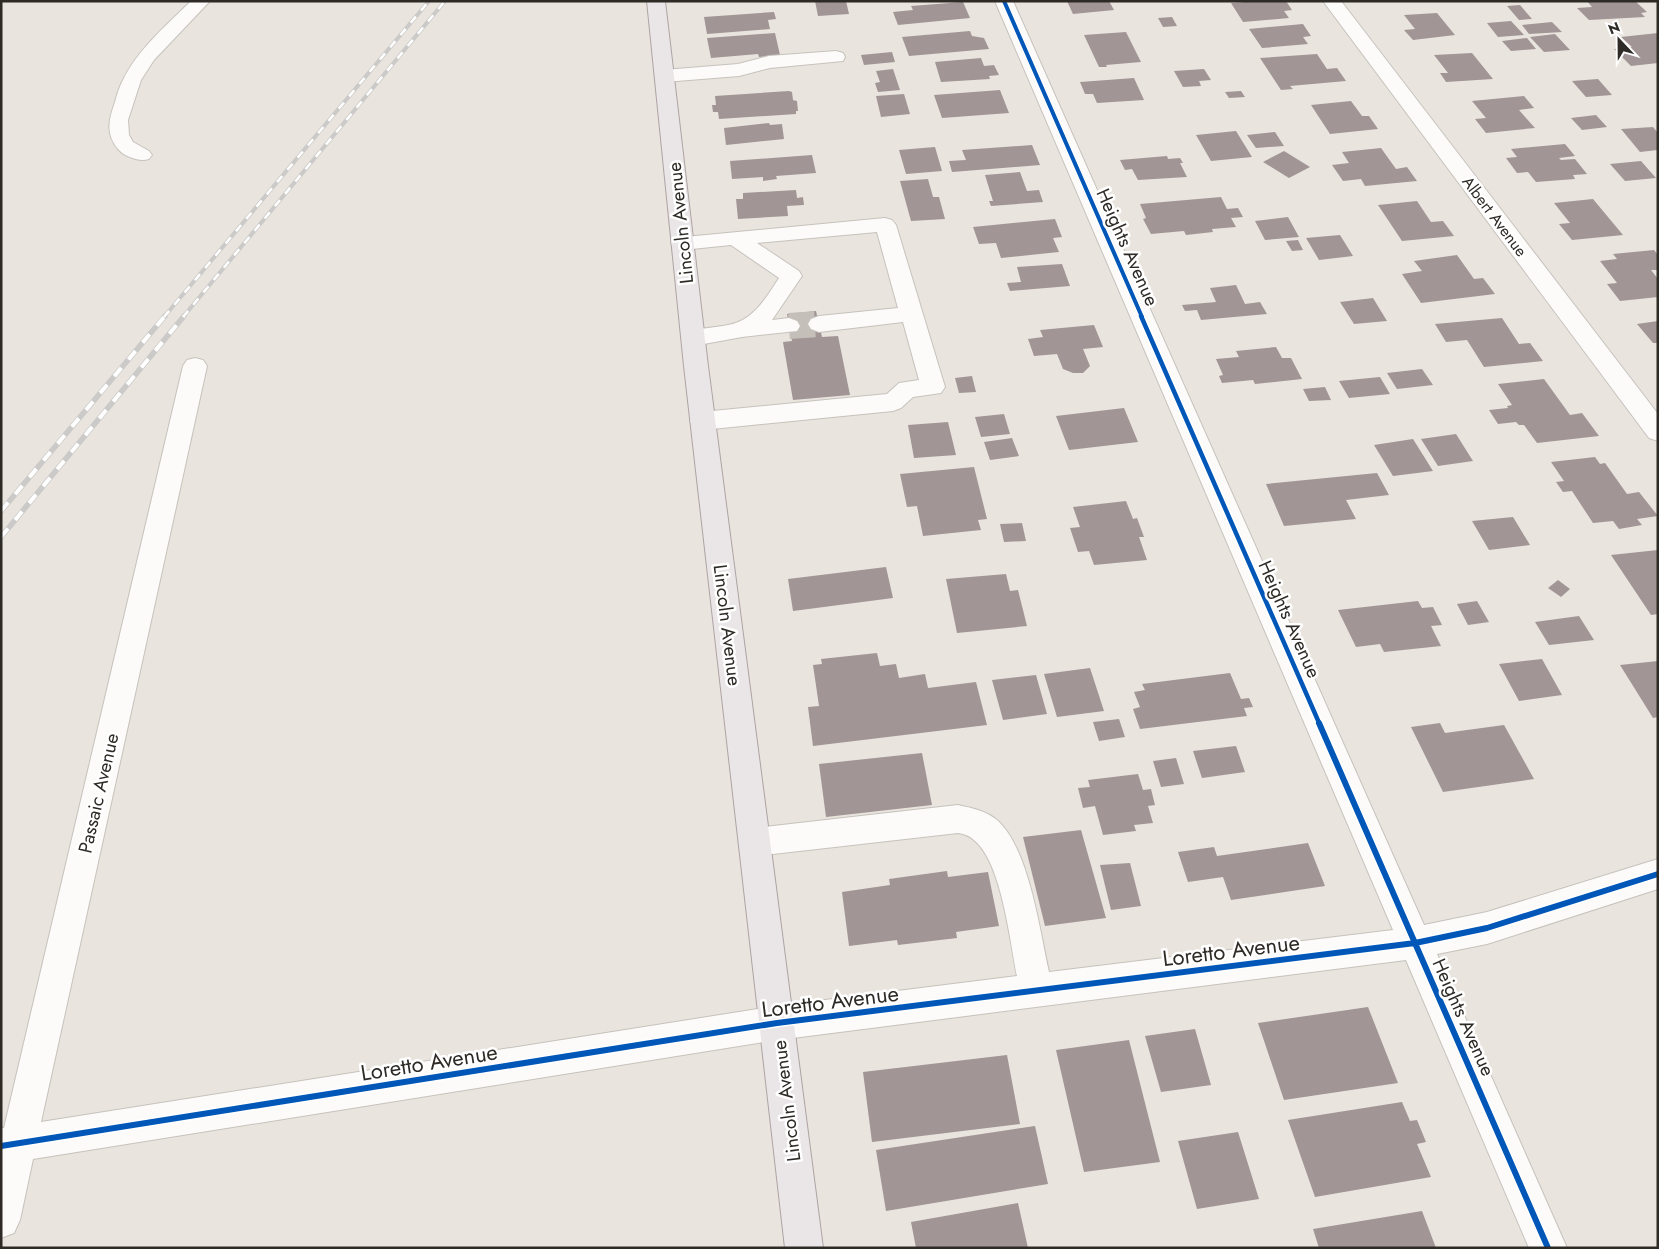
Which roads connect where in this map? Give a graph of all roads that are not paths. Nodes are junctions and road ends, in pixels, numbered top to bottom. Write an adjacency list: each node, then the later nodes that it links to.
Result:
1 (201, 1): 7 (street)
2 (656, 1): 6 (main road, Lincoln Avenue)
3 (1004, 1): 20 (street, Heights Avenue)
4 (1332, 1): 17 (street, Albert Avenue)
5 (836, 57): 6 (street)
6 (664, 76): 9 (main road, Lincoln Avenue)
7 (142, 155)
8 (735, 238): 9 (street); 10 (street); 13 (street)
9 (682, 243): 14 (main road, Lincoln Avenue)
10 (911, 314): 11 (street); 16 (street)
11 (819, 324)
12 (789, 326): 13 (street)
13 (743, 330): 14 (street)
14 (693, 338): 16 (main road, Lincoln Avenue)
15 (195, 366): 23 (street, Passaic Avenue)
16 (702, 421): 18 (main road, Lincoln Avenue)
17 (1658, 432)
18 (755, 842): 21 (street); 22 (main road, Lincoln Avenue)
19 (1658, 874): 20 (street, Loretto Avenue)
20 (1415, 942): 21 (street, Loretto Avenue); 26 (street, Heights Avenue)
21 (1036, 991): 22 (street, Loretto Avenue)
22 (777, 1023): 23 (street, Loretto Avenue); 25 (main road, Lincoln Avenue)
23 (10, 1145): 24 (street, Passaic Avenue)
24 (1, 1220)
25 (804, 1248)
26 (1548, 1248)

